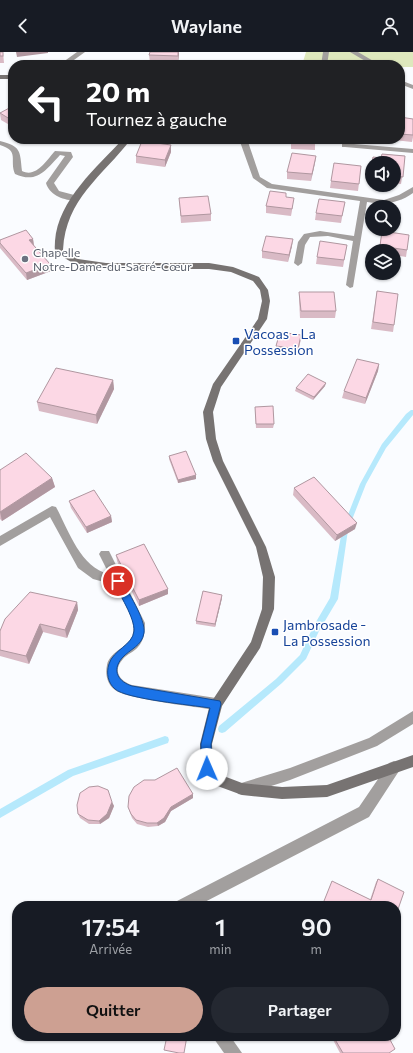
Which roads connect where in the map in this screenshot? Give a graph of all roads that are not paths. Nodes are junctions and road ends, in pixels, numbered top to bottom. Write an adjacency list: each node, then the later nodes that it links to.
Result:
1 (82, 52): 3 (street)
2 (353, 52): 4 (street)
3 (70, 60)
4 (368, 60)
5 (0, 143): 11 (street)
6 (123, 144): 11 (main road)
7 (245, 144): 12 (street)
8 (345, 145): 9 (street)
9 (413, 150)
10 (413, 189): 12 (street)
11 (75, 198): 19 (main road)
12 (364, 199): 13 (street)
13 (358, 238): 14 (street); 15 (street)
14 (298, 263)
15 (350, 285)
16 (0, 542): 18 (street)
17 (105, 554): 18 (street)
18 (118, 581): 19 (street)
19 (216, 704): 23 (main road)
20 (413, 717): 23 (street)
21 (413, 761): 22 (main road)
22 (394, 767): 23 (main road); 24 (street)
23 (242, 789)
24 (192, 901)
25 (224, 1041): 26 (street)
26 (234, 1053)

